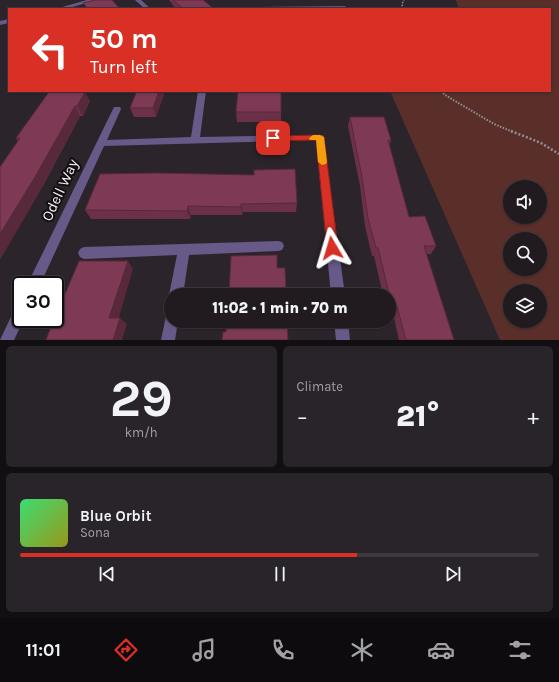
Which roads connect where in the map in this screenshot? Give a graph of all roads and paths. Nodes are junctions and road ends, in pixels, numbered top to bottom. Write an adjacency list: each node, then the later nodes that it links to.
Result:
1 (94, 0): 4 (street)
2 (138, 0): 5 (street)
3 (342, 7): 6 (street)
4 (62, 8)
5 (147, 8)
6 (308, 8)
7 (202, 92): 10 (street)
8 (441, 92): 12 (path)
9 (117, 109): 11 (street, Odell Way)
10 (195, 140): 11 (street); 18 (street)
11 (101, 142): 16 (street, Odell Way)
12 (559, 154)
13 (278, 246): 14 (street)
14 (184, 249): 15 (street); 17 (street)
15 (84, 253)
16 (37, 276)
17 (177, 288)
18 (337, 288)
19 (13, 328): 22 (street)
20 (170, 328): 23 (street)
21 (342, 328): 24 (street)
22 (7, 340)
23 (168, 340)
24 (343, 340)

